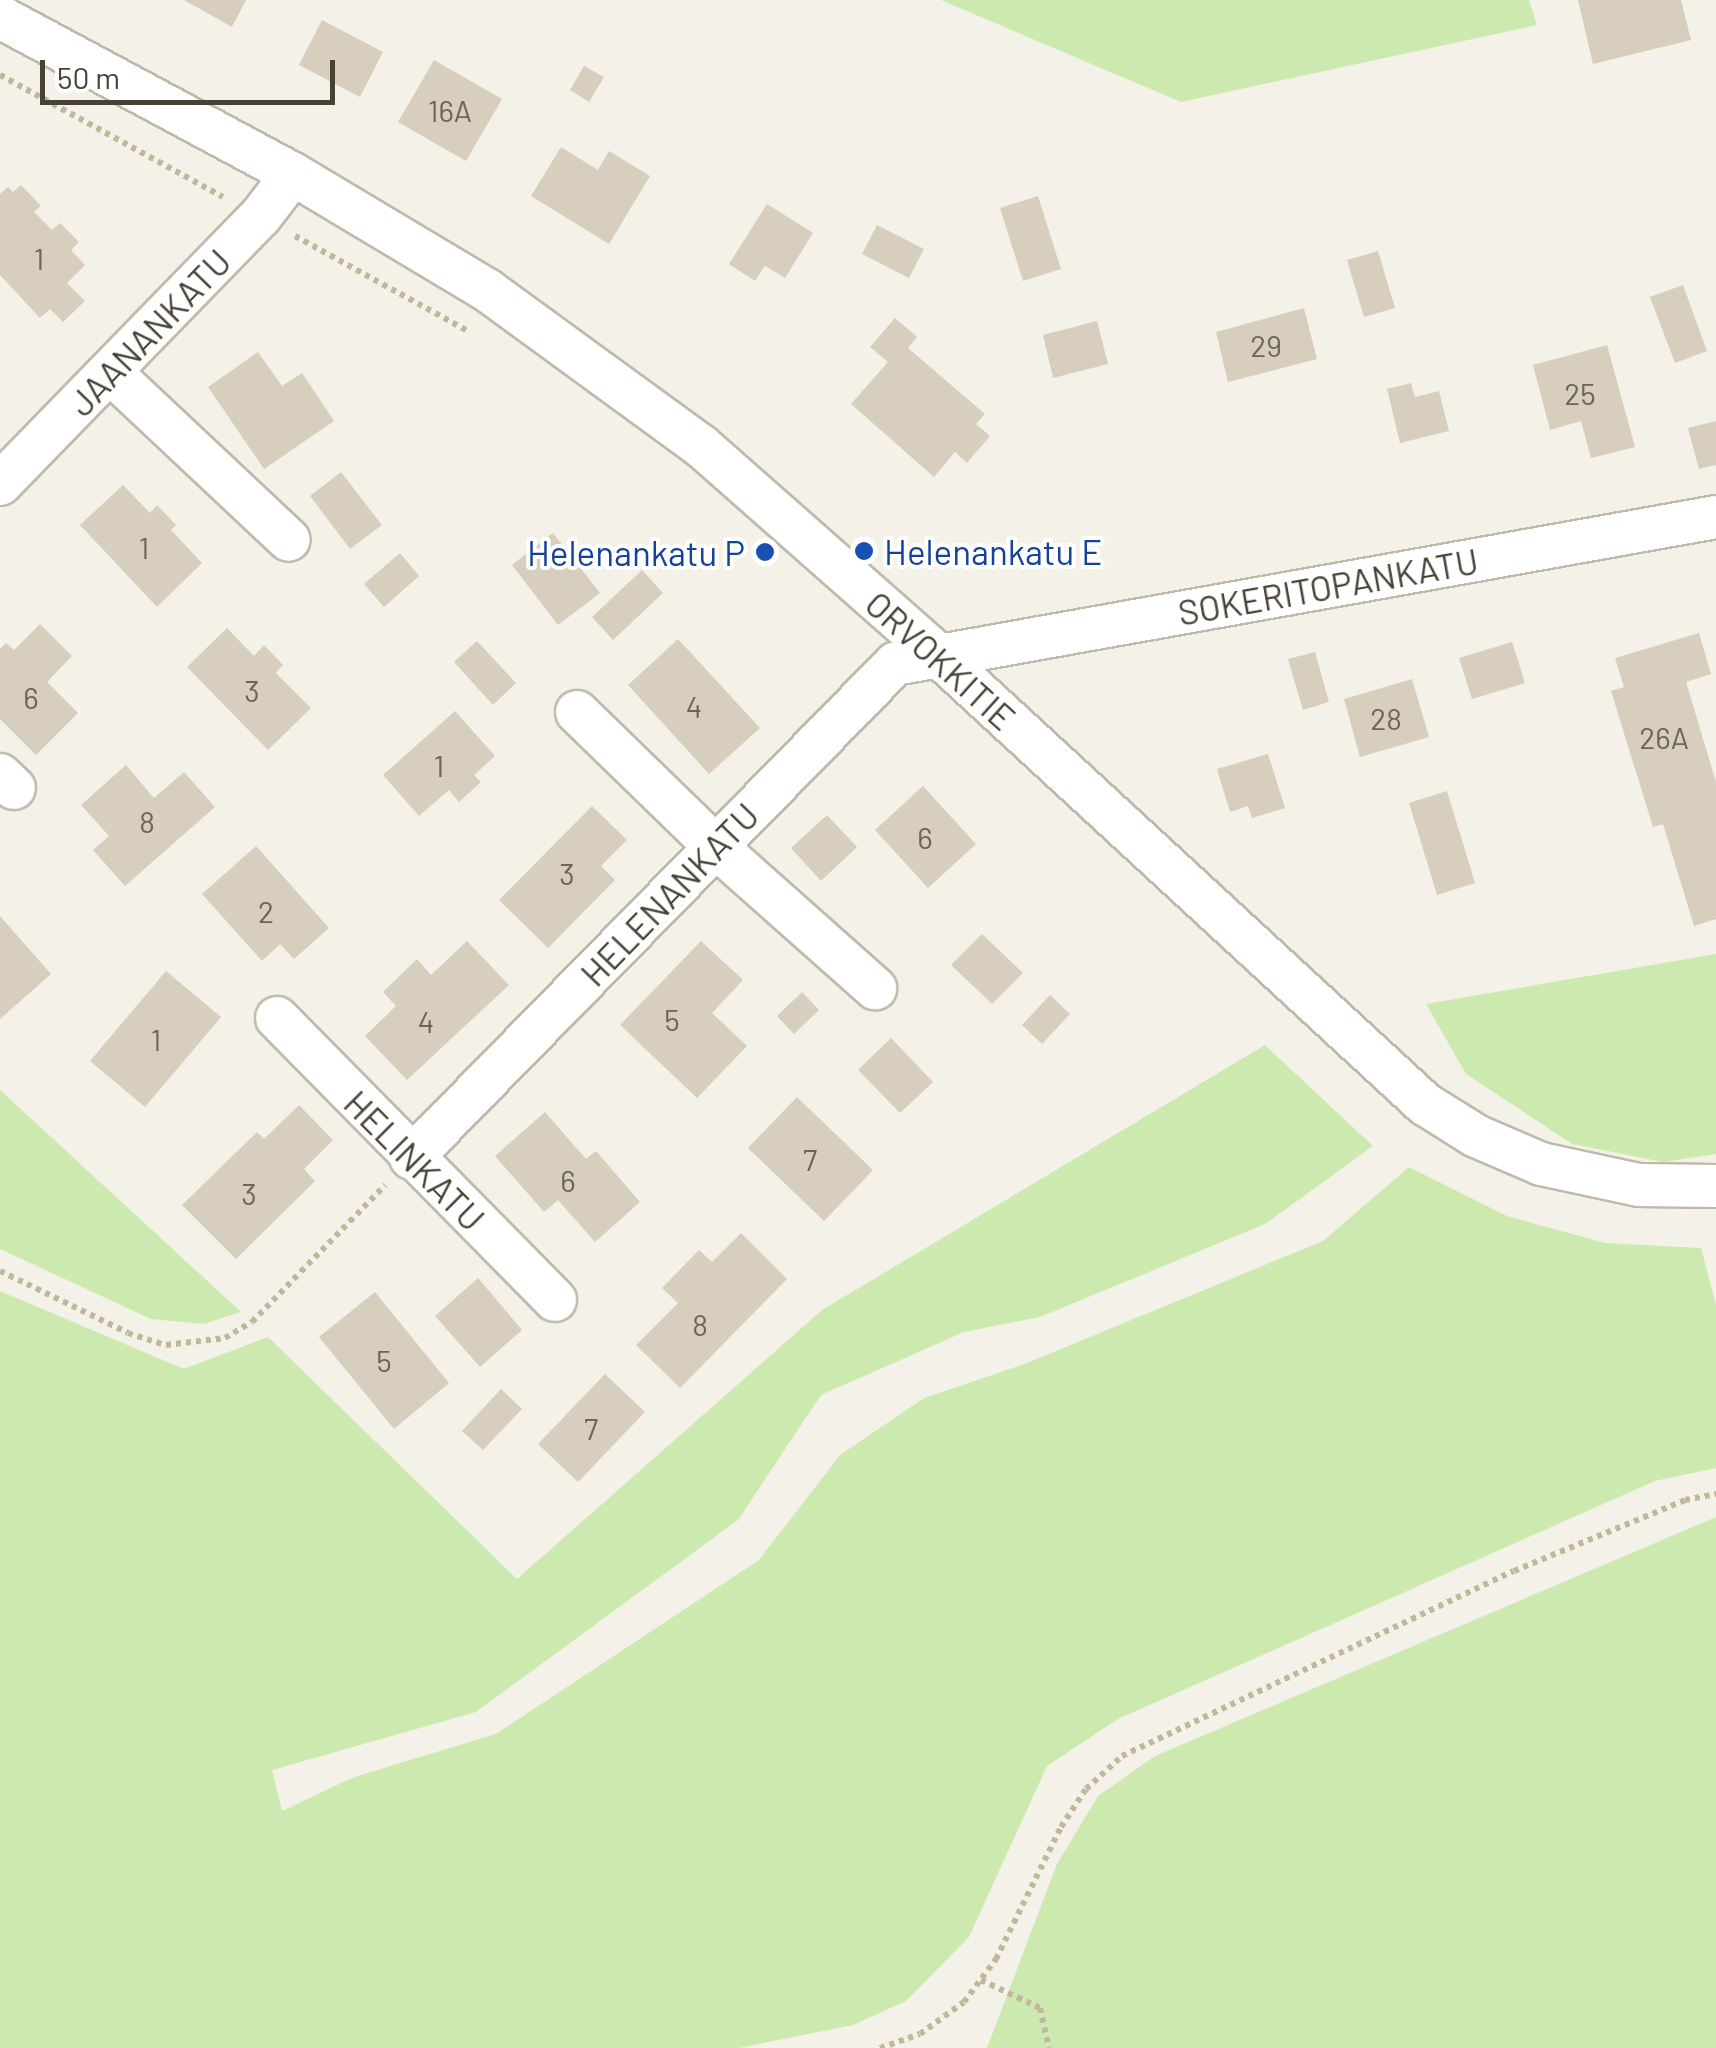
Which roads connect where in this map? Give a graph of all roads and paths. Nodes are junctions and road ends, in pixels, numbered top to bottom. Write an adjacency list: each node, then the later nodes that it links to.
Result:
1 (0, 17): 3 (street, ORVOKKITIE)
2 (0, 75): 4 (path)
3 (292, 174): 4 (street, JAANANKATU); 10 (street, ORVOKKITIE)
4 (260, 218): 5 (path); 6 (street, JAANANKATU)
5 (470, 332)
6 (110, 372): 7 (street, JAANANKATU); 9 (street)
7 (0, 484)
8 (1716, 517): 10 (street, SOKERITOPANKATU)
9 (288, 540)
10 (940, 657): 12 (street, HELENANKATU); 16 (street, ORVOKKITIE)
11 (577, 712): 12 (street)
12 (716, 847): 13 (street); 15 (street, HELENANKATU)
13 (875, 988)
14 (277, 1018): 15 (street, HELINKATU)
15 (410, 1158): 17 (path); 18 (street, HELINKATU)
16 (1716, 1186)
17 (0, 1271)
18 (555, 1300)
19 (1716, 1494): 20 (path)
20 (981, 1980): 21 (path); 22 (path)
21 (880, 2048)
22 (1049, 2048)

